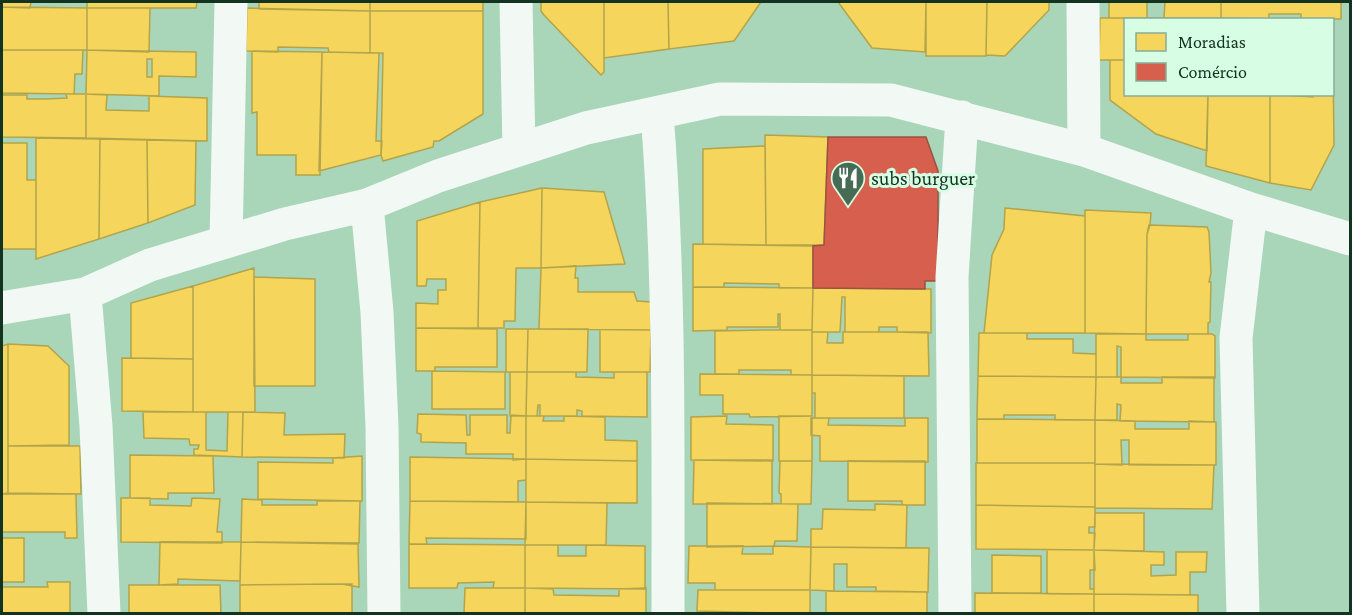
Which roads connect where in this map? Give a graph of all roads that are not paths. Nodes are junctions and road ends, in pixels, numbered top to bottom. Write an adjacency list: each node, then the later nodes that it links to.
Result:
1 (231, 2): 11 (street)
2 (516, 2): 6 (street)
3 (1083, 2): 7 (street)
4 (657, 113): 5 (street); 6 (street); 16 (street)
5 (962, 117): 7 (street); 17 (street)
6 (519, 150): 8 (street)
7 (1084, 150): 9 (street)
8 (367, 205): 11 (street); 15 (street)
9 (1251, 209): 10 (street); 18 (street)
10 (1350, 239)
11 (226, 242): 12 (street)
12 (85, 294): 13 (street); 14 (street)
13 (2, 308)
14 (104, 614)
15 (384, 614)
16 (668, 614)
17 (955, 614)
18 (1243, 614)

